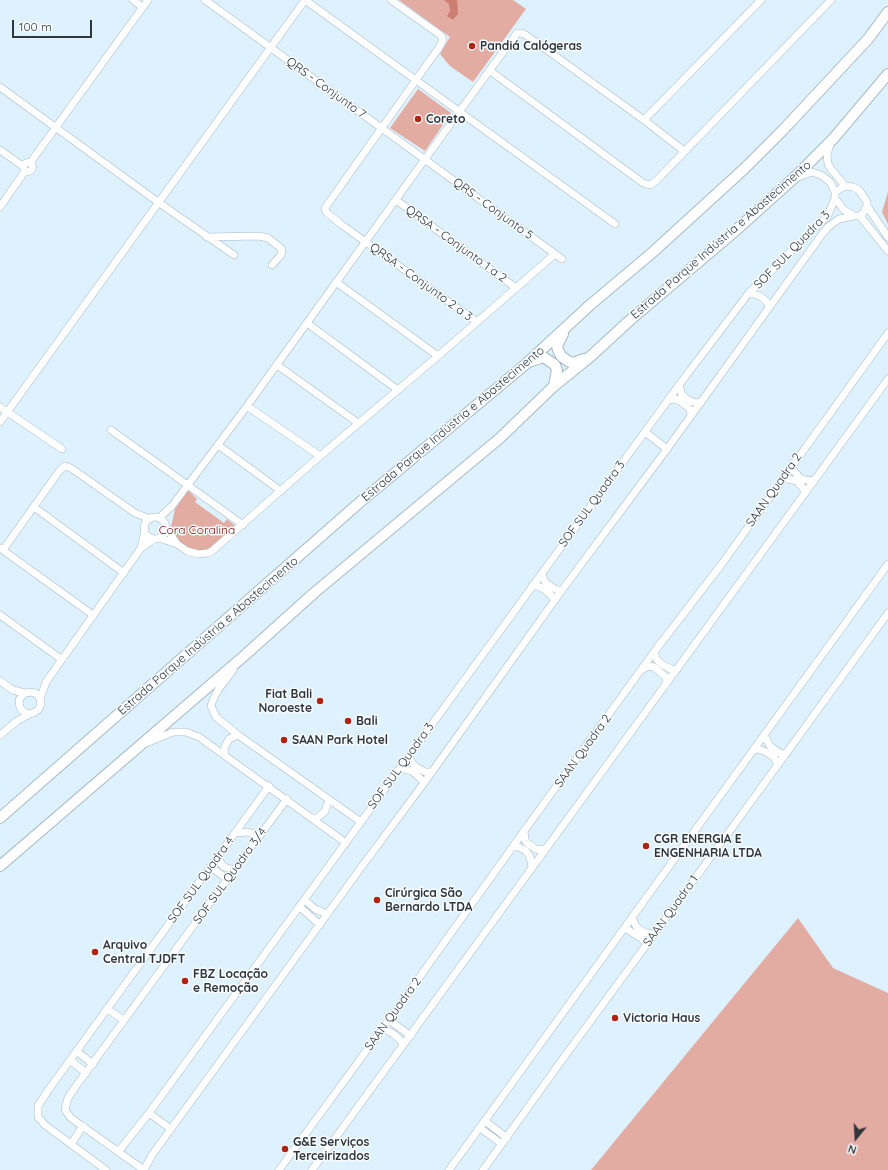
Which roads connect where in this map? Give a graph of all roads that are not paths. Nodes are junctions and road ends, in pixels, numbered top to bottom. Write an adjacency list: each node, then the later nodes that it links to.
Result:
1 (133, 0): 8 (street)
2 (148, 0): 8 (street)
3 (205, 0): 10 (street, QRS - Conjunto 7)
4 (305, 0): 10 (street); 13 (street)
5 (392, 0): 13 (street)
6 (762, 0): 16 (street)
7 (831, 0): 21 (street)
8 (142, 7): 17 (street)
9 (888, 12): 47 (highway, Estrada Parque Indústria e Abastecimento)
10 (271, 48): 18 (street, QRS - Conjunto 7); 28 (street)
11 (489, 70): 15 (street); 16 (street); 21 (street)
12 (888, 74): 19 (highway, Estrada Parque Indústria e Abastecimento)
13 (416, 80): 15 (street); 18 (street)
14 (0, 87): 17 (street)
15 (459, 112): 22 (street); 32 (street)
16 (644, 120): 21 (street)
17 (55, 127): 23 (street); 28 (street)
18 (381, 128): 22 (street, QRS - Conjunto 7); 35 (street, QRSA - Conjunto 2 a 3)
19 (833, 139): 24 (highway, Estrada Parque Indústria e Abastecimento); 25 (street)
20 (0, 150): 23 (street)
21 (684, 151)
22 (425, 159): 27 (street); 38 (street, QRS - Conjunto 5)
23 (26, 167): 30 (street)
24 (794, 178): 26 (street); 50 (highway, Estrada Parque Indústria e Abastecimento)
25 (845, 186): 26 (street); 29 (street)
26 (835, 195): 31 (street); 43 (street, SOF SUL Quadra 3)
27 (396, 200): 35 (street); 42 (street, QRSA - Conjunto 1 a 2)
28 (158, 202): 34 (street); 61 (street)
29 (867, 206): 31 (street); 33 (street)
30 (0, 207)
31 (857, 216): 36 (street); 44 (street)
32 (615, 224)
33 (888, 236)
34 (207, 237): 37 (street); 40 (street)
35 (366, 242): 41 (street); 45 (street, QRSA - Conjunto 2 a 3)
36 (888, 251)
37 (234, 254)
38 (554, 254): 39 (street, QRS - Conjunto 5); 42 (street)
39 (562, 259)
40 (272, 265)
41 (336, 282): 46 (street); 49 (street)
42 (516, 288): 45 (street)
43 (748, 294): 44 (street); 54 (street, SOF SUL Quadra 3)
44 (769, 307): 58 (street)
45 (476, 322): 49 (street)
46 (307, 323): 52 (street); 56 (street)
47 (566, 328): 50 (highway); 51 (highway, Estrada Parque Indústria e Abastecimento)
48 (888, 333): 71 (street, SAAN Quadra 2)
49 (438, 356): 56 (street)
50 (591, 356): 55 (highway, Estrada Parque Indústria e Abastecimento)
51 (526, 364): 55 (highway); 127 (highway, Estrada Parque Indústria e Abastecimento)
52 (277, 365): 60 (street); 64 (street)
53 (888, 379): 73 (street)
54 (679, 385): 57 (street, SOF SUL Quadra 3); 58 (street)
55 (554, 386): 99 (highway, Estrada Parque Indústria e Abastecimento)
56 (398, 390): 64 (street)
57 (668, 400): 62 (street); 66 (street, SOF SUL Quadra 3)
58 (701, 402): 62 (street)
59 (0, 406): 61 (street)
60 (247, 406): 67 (street); 70 (street)
61 (7, 412): 63 (street); 69 (street)
62 (691, 416): 68 (street)
63 (0, 422)
64 (358, 424): 70 (street)
65 (111, 430): 74 (street)
66 (644, 432): 68 (street); 91 (street, SOF SUL Quadra 3)
67 (218, 445): 74 (street); 75 (street)
68 (667, 449): 93 (street)
69 (62, 450)
70 (320, 456): 75 (street)
71 (793, 463): 72 (street, SAAN Quadra 2); 73 (street)
72 (783, 478): 76 (street); 98 (street, SAAN Quadra 2)
73 (814, 481): 76 (street)
74 (187, 485): 77 (street); 82 (street)
75 (281, 491): 82 (street)
76 (805, 493): 102 (street)
77 (172, 506): 80 (street); 83 (street)
78 (34, 507): 79 (street); 88 (street); 90 (street)
79 (135, 513): 81 (street); 84 (street)
80 (158, 518): 81 (street); 83 (street)
81 (150, 519): 84 (street)
82 (243, 525): 86 (street)
83 (166, 526): 85 (street); 86 (street)
84 (145, 529): 85 (street); 87 (street)
85 (156, 539): 86 (street); 87 (street)
86 (177, 544)
87 (140, 548): 90 (street)
88 (1, 549): 97 (street)
89 (888, 566): 114 (street)
90 (124, 573): 97 (street)
91 (542, 573): 92 (street, SOF SUL Quadra 3); 93 (street)
92 (532, 586): 94 (street); 119 (street, SOF SUL Quadra 3)
93 (562, 590): 94 (street)
94 (555, 600): 122 (street)
95 (888, 613): 118 (street, SAAN Quadra 1)
96 (0, 615): 100 (street)
97 (93, 615): 100 (street)
98 (654, 652): 101 (street, SAAN Quadra 2); 102 (street)
99 (244, 656): 113 (street); 115 (highway, Estrada Parque Indústria e Abastecimento)
100 (61, 659): 104 (street)
101 (644, 669): 105 (street); 130 (street, SAAN Quadra 2)
102 (677, 669): 105 (street)
103 (0, 681): 106 (street)
104 (46, 682): 107 (street); 108 (street)
105 (667, 682): 135 (street)
106 (13, 690): 107 (street); 109 (street)
107 (29, 692): 108 (street); 109 (street)
108 (40, 699): 110 (street)
109 (20, 704): 110 (street); 111 (street)
110 (30, 714): 111 (street)
111 (17, 721): 112 (street)
112 (0, 735)
113 (238, 735): 117 (street); 126 (street)
114 (764, 735): 116 (street); 118 (street)
115 (139, 746): 117 (street); 137 (highway, Estrada Parque Indústria e Abastecimento)
116 (753, 750): 120 (street); 145 (street)
117 (224, 753): 124 (street)
118 (787, 753): 120 (street, SAAN Quadra 1)
119 (410, 754): 121 (street, SOF SUL Quadra 3); 122 (street)
120 (778, 765): 148 (street, SAAN Quadra 1)
121 (397, 772): 123 (street); 129 (street, SOF SUL Quadra 3)
122 (432, 772): 123 (street)
123 (424, 784): 144 (street)
124 (269, 786): 125 (street); 131 (street, SOF SUL Quadra 4)
125 (287, 799): 128 (street); 132 (street, SOF SUL Quadra 3/4)
126 (329, 800): 128 (street); 129 (street)
127 (0, 818)
128 (313, 818): 133 (street)
129 (361, 822): 133 (street, SOF SUL Quadra 3)
130 (524, 831): 134 (street, SAAN Quadra 2); 135 (street)
131 (236, 833): 132 (street); 136 (street, SOF SUL Quadra 4)
132 (259, 836): 140 (street, SOF SUL Quadra 3/4)
133 (346, 842): 142 (street, SOF SUL Quadra 3)
134 (513, 847): 139 (street); 152 (street, SAAN Quadra 2)
135 (545, 849): 139 (street)
136 (217, 858): 138 (street, SOF SUL Quadra 4); 140 (street)
137 (0, 866)
138 (211, 867): 141 (street); 150 (street, SOF SUL Quadra 4)
139 (532, 867): 154 (street)
140 (234, 870): 141 (street, SOF SUL Quadra 3/4)
141 (227, 879): 151 (street, SOF SUL Quadra 3/4)
142 (305, 900): 143 (street, SOF SUL Quadra 3); 144 (street)
143 (300, 908): 146 (street); 160 (street, SOF SUL Quadra 3)
144 (327, 914): 146 (street)
145 (632, 918): 147 (street); 148 (street)
146 (320, 924): 164 (street)
147 (625, 928): 149 (street); 161 (street)
148 (654, 934): 149 (street, SAAN Quadra 1)
149 (647, 945): 165 (street, SAAN Quadra 1)
150 (107, 1009): 151 (street); 156 (street, SOF SUL Quadra 4)
151 (124, 1020): 158 (street, SOF SUL Quadra 3/4)
152 (389, 1020): 153 (street, SAAN Quadra 2); 154 (street)
153 (383, 1028): 155 (street); 170 (street, SAAN Quadra 2)
154 (411, 1036): 155 (street)
155 (404, 1044): 171 (street)
156 (77, 1050): 157 (street, SOF SUL Quadra 4); 158 (street)
157 (70, 1060): 159 (street); 166 (street, SOF SUL Quadra 4)
158 (93, 1064): 159 (street, SOF SUL Quadra 3/4)
159 (86, 1073): 162 (street, SOF SUL Quadra 3/4)
160 (149, 1113): 164 (street); 167 (street, SOF SUL Quadra 3)
161 (485, 1121): 163 (street); 165 (street)
162 (83, 1126): 166 (street); 167 (street)
163 (480, 1128): 165 (street); 172 (street)
164 (171, 1129): 169 (street)
165 (505, 1141): 173 (street, SAAN Quadra 1)
166 (71, 1144): 168 (street)
167 (118, 1152): 169 (street)
168 (106, 1170)
169 (144, 1170)
170 (279, 1170)
171 (312, 1170)
172 (449, 1170)
173 (483, 1170)

